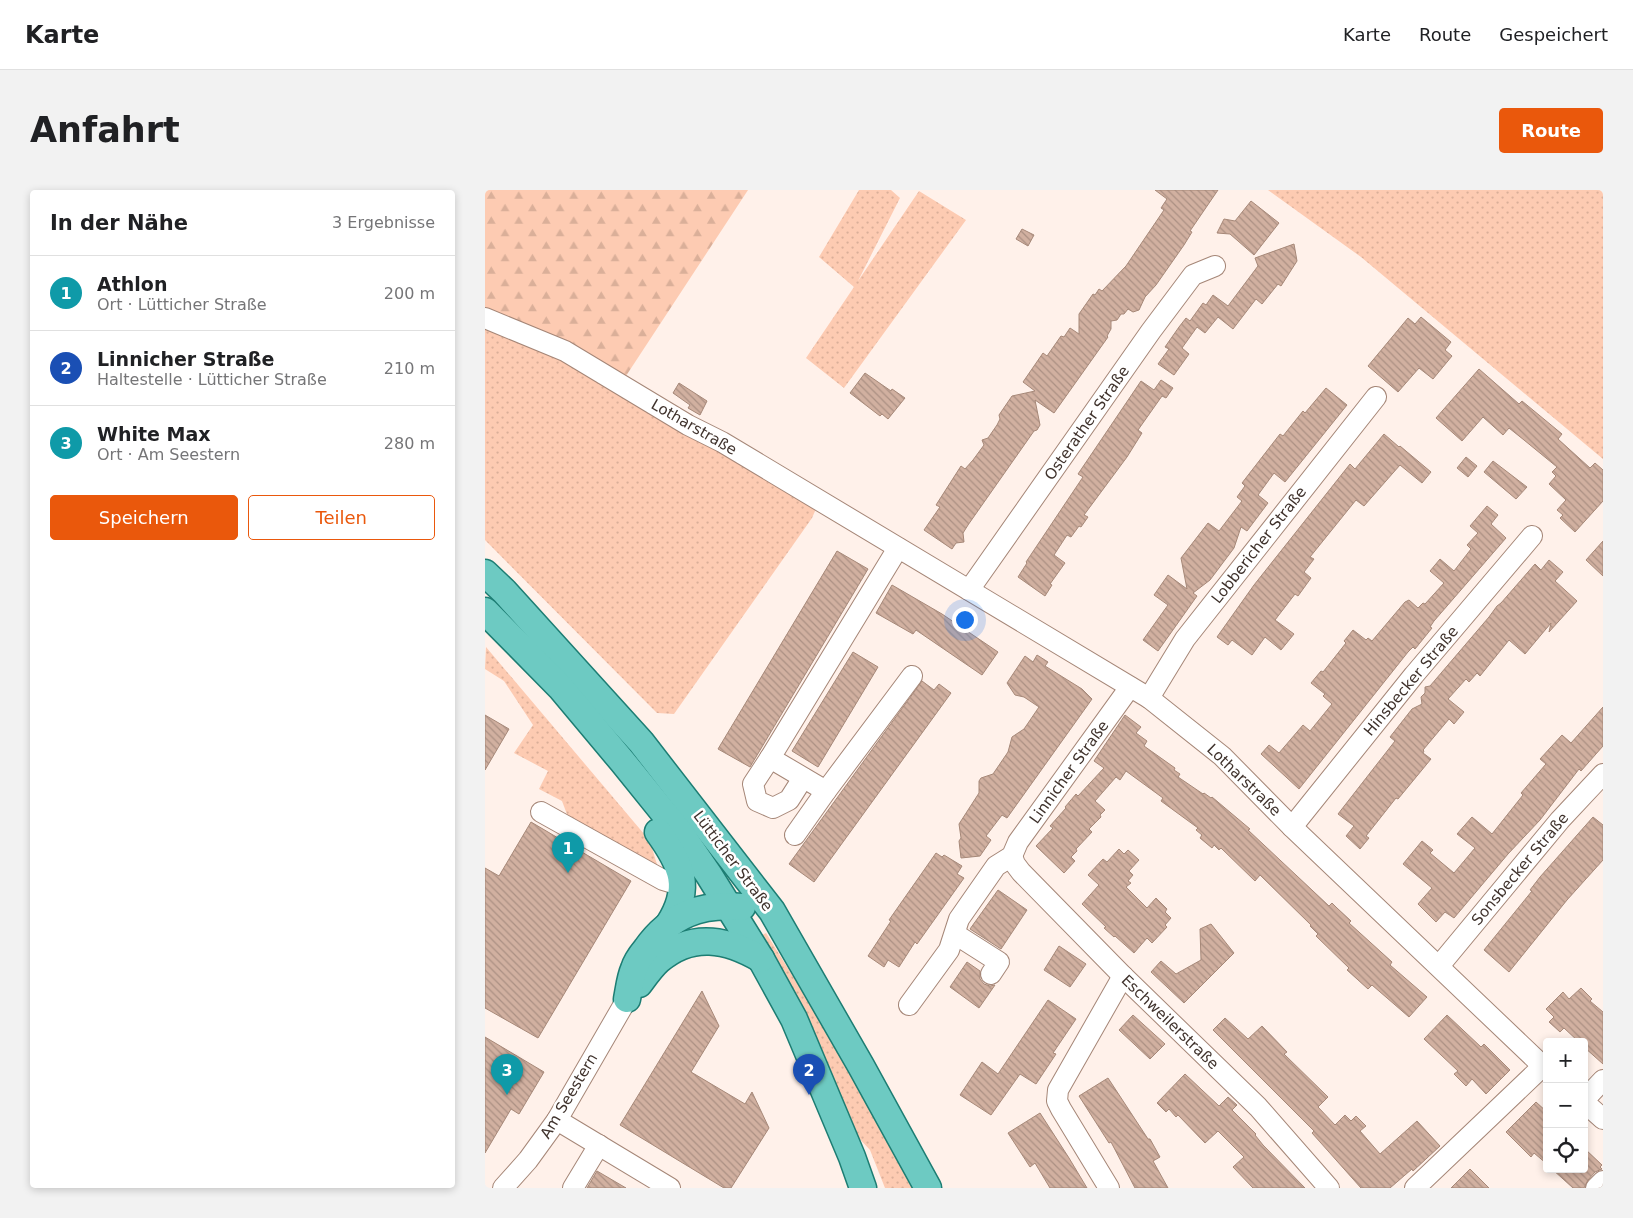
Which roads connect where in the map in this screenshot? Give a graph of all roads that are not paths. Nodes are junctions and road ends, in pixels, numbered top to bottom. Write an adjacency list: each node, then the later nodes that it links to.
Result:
1 (1215, 266): 7 (street, Osterather Straße)
2 (485, 318): 5 (street, Lotharstraße)
3 (1376, 397): 12 (street, Lobbericher Straße)
4 (1532, 536): 18 (street, Hinsbecker Straße)
5 (898, 548): 7 (street, Lotharstraße); 13 (street)
6 (485, 573): 25 (main road, Lütticher Straße)
7 (969, 590): 11 (street, Lotharstraße)
8 (485, 611): 9 (main road, Lütticher Straße)
9 (524, 650): 21 (main road); 22 (main road, Lütticher Straße)
10 (911, 676): 16 (street)
11 (1130, 687): 12 (street, Lotharstraße); 20 (street, Linnicher Straße)
12 (1149, 698): 18 (street, Lotharstraße)
13 (770, 758): 15 (street); 15 (street)
14 (1603, 774): 27 (street, Sonsbecker Straße)
15 (803, 778): 16 (street)
16 (826, 791): 19 (street)
17 (541, 812): 21 (street)
18 (1292, 827): 27 (street, Lotharstraße)
19 (795, 835)
20 (1012, 856): 24 (street, Linnicher Straße); 29 (street, Eschweilerstraße)
21 (683, 886): 23 (main road)
22 (728, 906): 23 (main road); 25 (main road); 26 (main road, Lütticher Straße)
23 (669, 924): 30 (main road)
24 (955, 934): 28 (street); 31 (street, Linnicher Straße)
25 (787, 936): 45 (main road, Lütticher Straße)
26 (761, 959): 30 (main road); 44 (main road, Lütticher Straße)
27 (1439, 966): 32 (street, Lotharstraße)
28 (991, 974)
29 (1123, 976): 46 (street); 47 (street, Eschweilerstraße)
30 (627, 998): 38 (street, Am Seestern)
31 (909, 1005)
32 (1543, 1066)
33 (1543, 1070): 48 (street)
34 (1603, 1080): 35 (street)
35 (1588, 1097)
36 (1588, 1105): 37 (street)
37 (1603, 1119)
38 (557, 1120): 39 (street); 41 (street, Am Seestern)
39 (599, 1145): 42 (street); 43 (street)
40 (1603, 1181): 49 (street)
41 (503, 1188)
42 (573, 1188)
43 (670, 1188)
44 (863, 1188)
45 (928, 1188)
46 (1109, 1188)
47 (1329, 1188)
48 (1415, 1188)
49 (1597, 1188)

